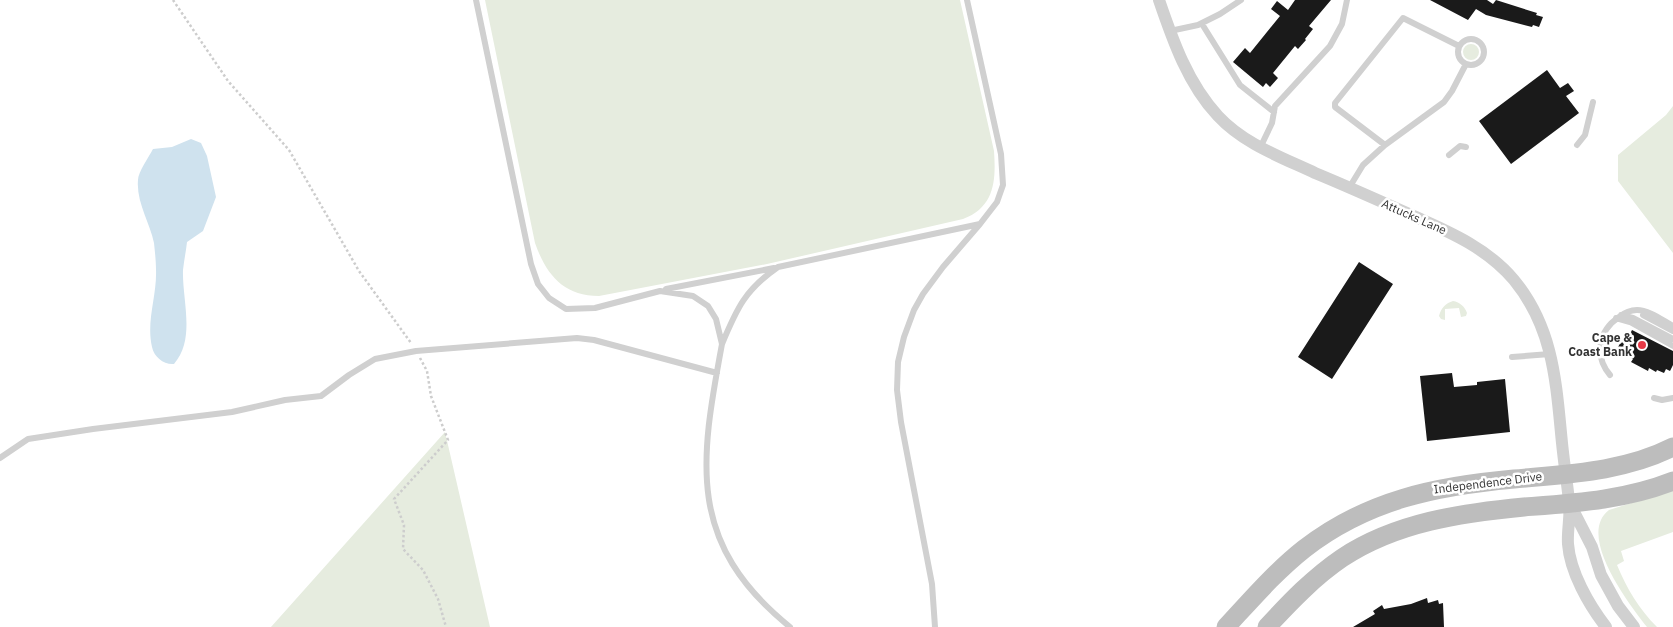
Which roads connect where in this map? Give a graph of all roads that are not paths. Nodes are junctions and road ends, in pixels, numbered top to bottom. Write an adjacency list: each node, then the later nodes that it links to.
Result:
1 (476, 0): 20 (lane)
2 (967, 0): 18 (lane)
3 (1159, 0): 7 (street, Attucks Lane)
4 (1241, 0): 6 (lane)
5 (1347, 0): 11 (lane)
6 (1202, 24): 7 (lane); 11 (lane)
7 (1170, 31): 15 (street, Attucks Lane)
8 (1458, 46): 9 (lane); 9 (lane); 12 (lane)
9 (1466, 64): 12 (lane)
10 (1592, 102): 13 (lane)
11 (1274, 112): 15 (lane)
12 (1385, 145): 17 (lane)
13 (1577, 145)
14 (1466, 147): 16 (lane)
15 (1260, 148): 17 (street, Attucks Lane)
16 (1449, 155)
17 (1349, 188): 27 (street, Attucks Lane)
18 (980, 224): 19 (lane); 39 (lane)
19 (778, 267): 20 (lane); 25 (lane)
20 (660, 291): 25 (lane)
21 (1621, 315): 22 (lane); 23 (lane); 24 (lane); 26 (lane); 30 (lane)
22 (1673, 326)
23 (1673, 331)
24 (1673, 339)
25 (722, 344): 29 (lane)
26 (1673, 346)
27 (1551, 354): 28 (lane); 35 (street, Attucks Lane)
28 (1512, 357)
29 (717, 373): 34 (lane); 38 (lane)
30 (1610, 375)
31 (1654, 398): 32 (lane)
32 (1673, 398)
33 (1673, 447): 35 (street, Independence Drive)
34 (0, 458)
35 (1565, 474): 37 (street, Attucks Lane); 40 (street, Independence Drive)
36 (1673, 481): 37 (street)
37 (1570, 503): 41 (street); 42 (street, Attucks Lane); 43 (street, Attucks Lane)
38 (790, 627)
39 (935, 627)
40 (1226, 627)
41 (1267, 627)
42 (1606, 627)
43 (1634, 627)

